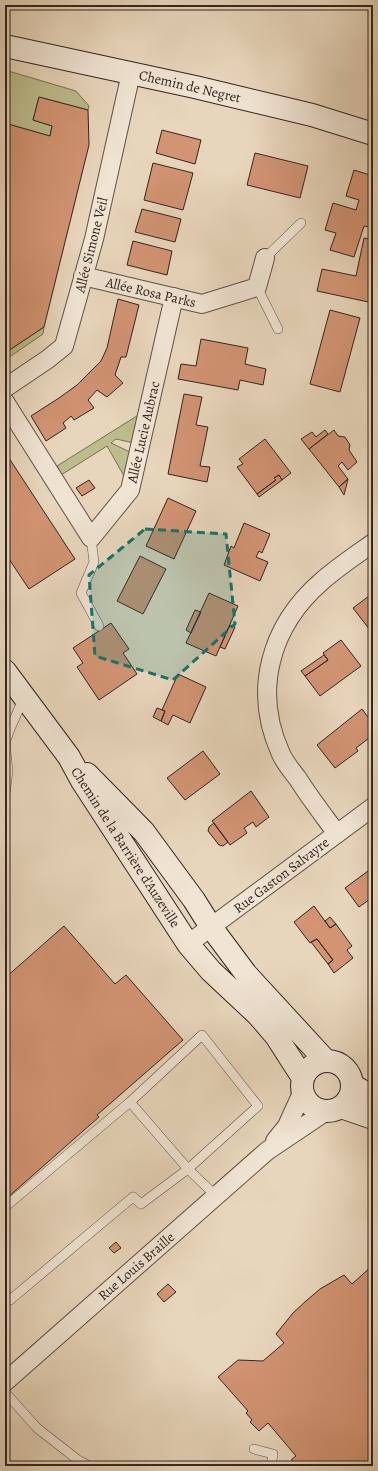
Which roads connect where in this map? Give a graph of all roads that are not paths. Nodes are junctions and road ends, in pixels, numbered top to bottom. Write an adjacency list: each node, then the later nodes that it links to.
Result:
1 (5, 46): 2 (street, Chemin de Negret)
2 (131, 73): 3 (street, Chemin de Negret); 6 (street, Allée Simone Veil)
3 (373, 134)
4 (301, 223): 5 (lane)
5 (265, 258): 7 (street)
6 (83, 276): 8 (street, Allée Rosa Parks); 10 (street, Allée Simone Veil)
7 (257, 287): 8 (street, Allée Rosa Parks); 9 (lane)
8 (174, 297): 12 (street, Allée Lucie Aubrac)
9 (278, 329)
10 (5, 388)
11 (5, 402): 12 (street)
12 (91, 538): 14 (lane)
13 (373, 543): 20 (street)
14 (99, 626)
15 (6, 674): 16 (street)
16 (25, 697): 17 (street); 18 (lane)
17 (68, 757): 21 (street, Chemin de la Barrière d'Auzeville); 22 (street, Chemin de la Barrière d'Auzeville)
18 (5, 794)
19 (373, 807): 20 (street, Rue Gaston Salvayre)
20 (337, 834): 21 (street, Rue Gaston Salvayre)
21 (212, 927): 22 (street, Rue Gaston Salvayre); 23 (street, Chemin de la Barrière d'Auzeville)
22 (188, 944): 24 (street, Chemin de la Barrière d'Auzeville)
23 (326, 1061): 24 (street); 25 (street)
24 (303, 1085): 28 (street); 30 (street, Rue Louis Braille)
25 (352, 1085): 26 (street); 28 (street)
26 (373, 1097)
27 (130, 1102): 31 (lane); 31 (lane); 33 (lane)
28 (333, 1110): 29 (street); 30 (street, Rue Louis Braille)
29 (373, 1118)
30 (267, 1151): 32 (street, Rue Louis Braille)
31 (188, 1169): 32 (lane); 34 (lane)
32 (216, 1196): 35 (street, Rue Louis Braille)
33 (5, 1207)
34 (5, 1294)
35 (5, 1382)
36 (5, 1392): 38 (lane)
37 (254, 1449): 39 (lane)
38 (89, 1466)
39 (271, 1466)

